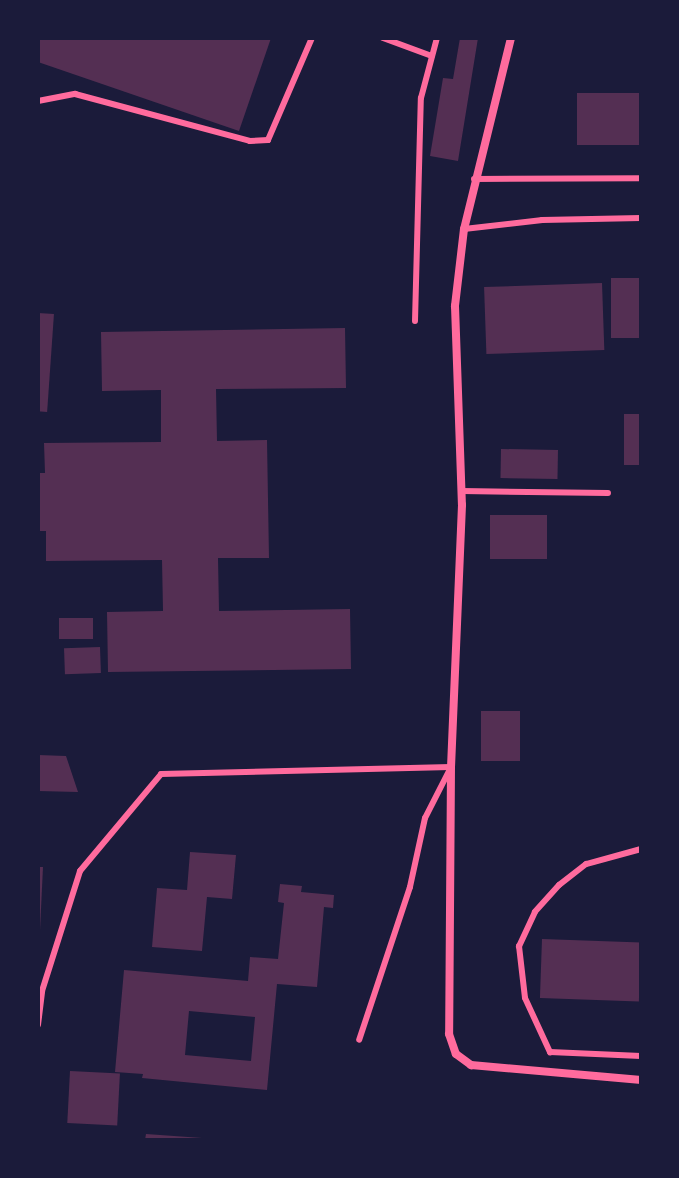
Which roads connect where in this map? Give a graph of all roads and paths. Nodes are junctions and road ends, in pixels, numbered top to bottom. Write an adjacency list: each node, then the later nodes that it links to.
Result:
1 (312, 38): 6 (lane)
2 (383, 38): 5 (lane)
3 (437, 38): 5 (lane)
4 (511, 38): 8 (street)
5 (432, 56): 11 (lane)
6 (38, 101)
7 (641, 178): 8 (lane)
8 (474, 179): 10 (street)
9 (641, 218): 10 (lane)
10 (464, 229): 12 (street)
11 (415, 321)
12 (462, 491): 13 (lane); 14 (street)
13 (608, 493)
14 (451, 767): 16 (lane); 17 (lane); 19 (street)
15 (641, 849): 18 (lane)
16 (38, 1025)
17 (359, 1040)
18 (641, 1056)
19 (641, 1080)

